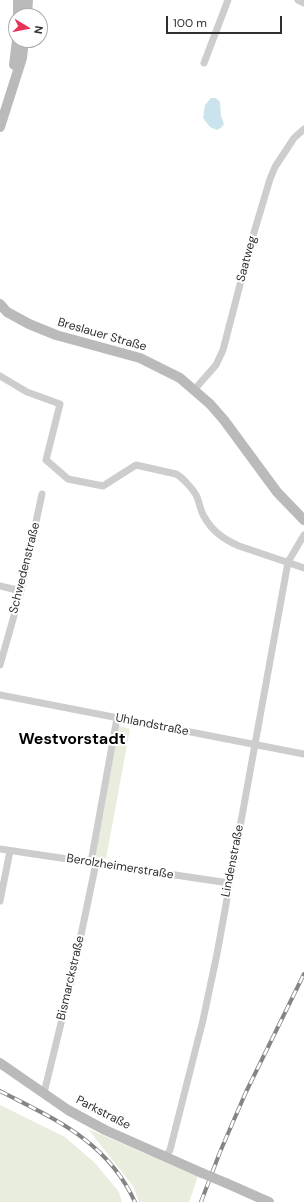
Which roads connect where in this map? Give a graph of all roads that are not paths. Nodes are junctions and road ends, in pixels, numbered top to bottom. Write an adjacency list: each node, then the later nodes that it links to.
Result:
1 (228, 0): 6 (street)
2 (298, 0): 3 (street)
3 (304, 4)
4 (16, 48): 7 (main road)
5 (23, 48): 7 (main road)
6 (204, 63)
7 (9, 99): 8 (main road)
8 (0, 127)
9 (304, 129): 12 (street, Saatweg)
10 (0, 304): 12 (main road, Breslauer Straße)
11 (0, 376): 16 (street)
12 (194, 390): 14 (main road, Breslauer Straße)
13 (42, 494): 19 (street, Schwedenstraße)
14 (304, 520)
15 (304, 535): 16 (street, Lindenstraße)
16 (288, 562): 17 (street); 23 (street, Lindenstraße)
17 (304, 568)
18 (0, 586): 19 (street)
19 (20, 591): 20 (street, Schwedenstraße)
20 (0, 665)
21 (0, 695): 22 (street, Uhlandstraße)
22 (117, 718): 23 (street, Uhlandstraße); 27 (street, Bismarckstraße)
23 (255, 745): 24 (street, Uhlandstraße); 28 (street, Lindenstraße)
24 (304, 754)
25 (0, 849): 26 (street, Berolzheimerstraße)
26 (10, 851): 27 (street, Berolzheimerstraße); 29 (street)
27 (93, 862): 28 (street, Berolzheimerstraße); 31 (street, Bismarckstraße)
28 (229, 883): 32 (street, Lindenstraße)
29 (0, 901)
30 (0, 1063): 31 (main road, Parkstraße)
31 (44, 1093): 32 (main road, Parkstraße)
32 (166, 1156): 33 (main road, Parkstraße, bridge)
33 (269, 1202)

